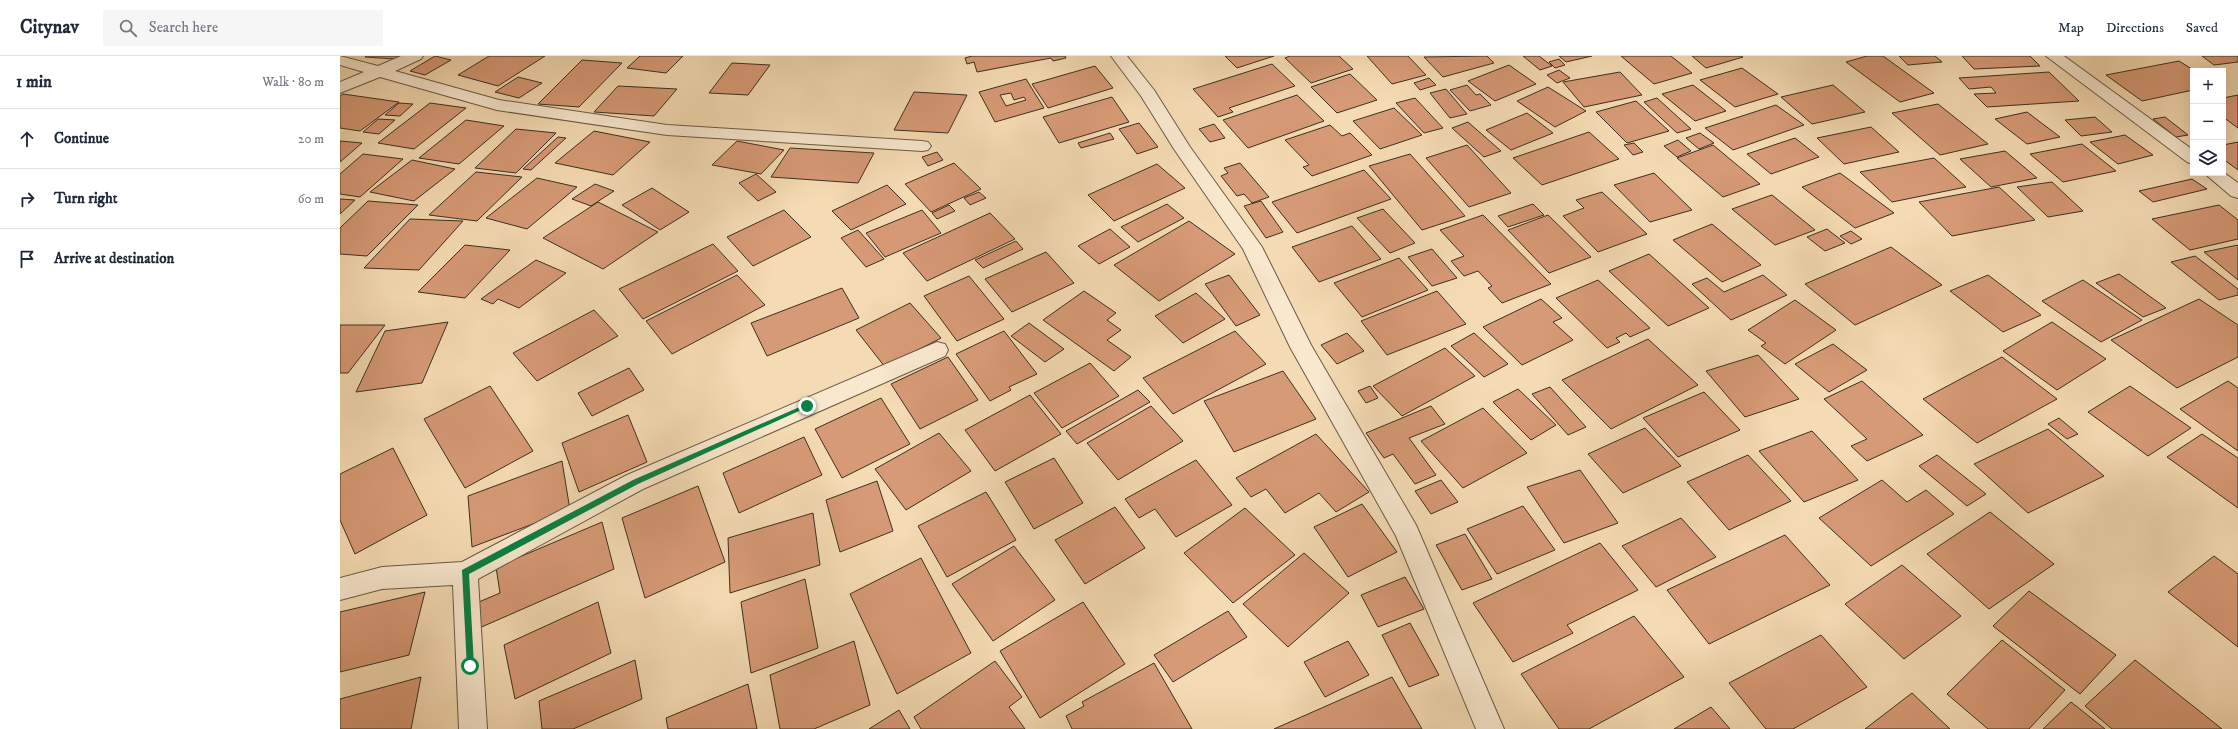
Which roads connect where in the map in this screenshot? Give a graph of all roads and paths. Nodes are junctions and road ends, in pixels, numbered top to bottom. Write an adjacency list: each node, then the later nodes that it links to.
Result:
1 (415, 56): 5 (street)
2 (1119, 56): 15 (street)
3 (2054, 56): 8 (street)
4 (340, 60): 5 (street)
5 (382, 71): 6 (street); 7 (street)
6 (340, 88)
7 (922, 146)
8 (2190, 156)
9 (2217, 176): 10 (street)
10 (2238, 192)
11 (938, 350): 12 (street)
12 (465, 572): 13 (street); 14 (street)
13 (340, 589)
14 (473, 729)
15 (1490, 729)

